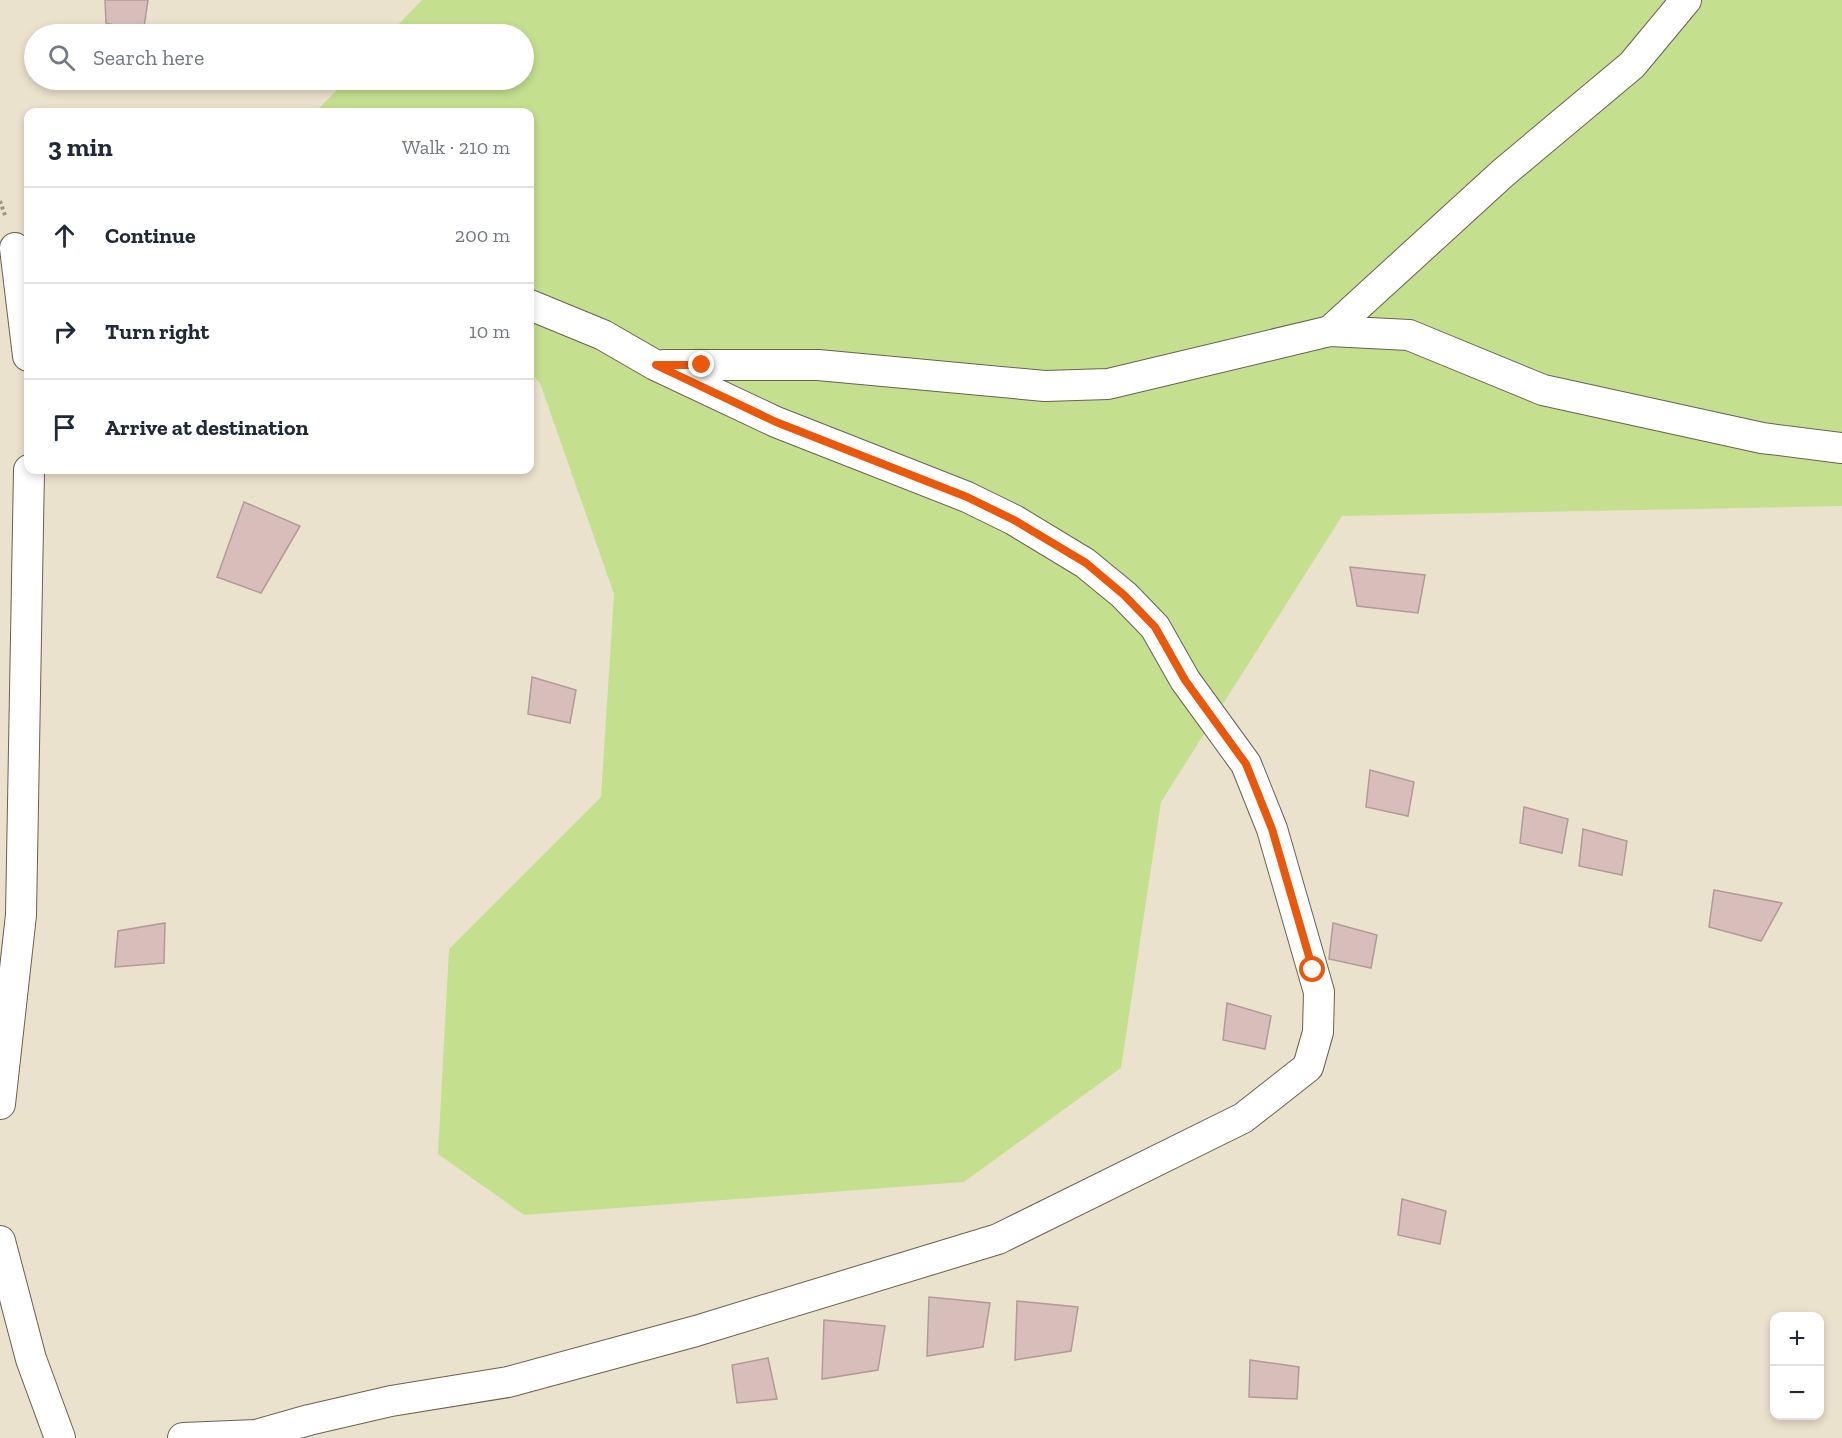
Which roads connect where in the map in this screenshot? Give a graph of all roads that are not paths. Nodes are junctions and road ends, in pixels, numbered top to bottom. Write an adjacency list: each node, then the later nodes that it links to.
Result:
1 (1686, 0): 5 (street)
2 (15, 247): 4 (street)
3 (534, 307): 6 (street)
4 (24, 322)
5 (1330, 331): 6 (street); 7 (street)
6 (656, 365): 12 (street)
7 (1842, 448)
8 (29, 474): 9 (street)
9 (0, 1104)
10 (0, 1241): 11 (street)
11 (60, 1438)
12 (183, 1438)

